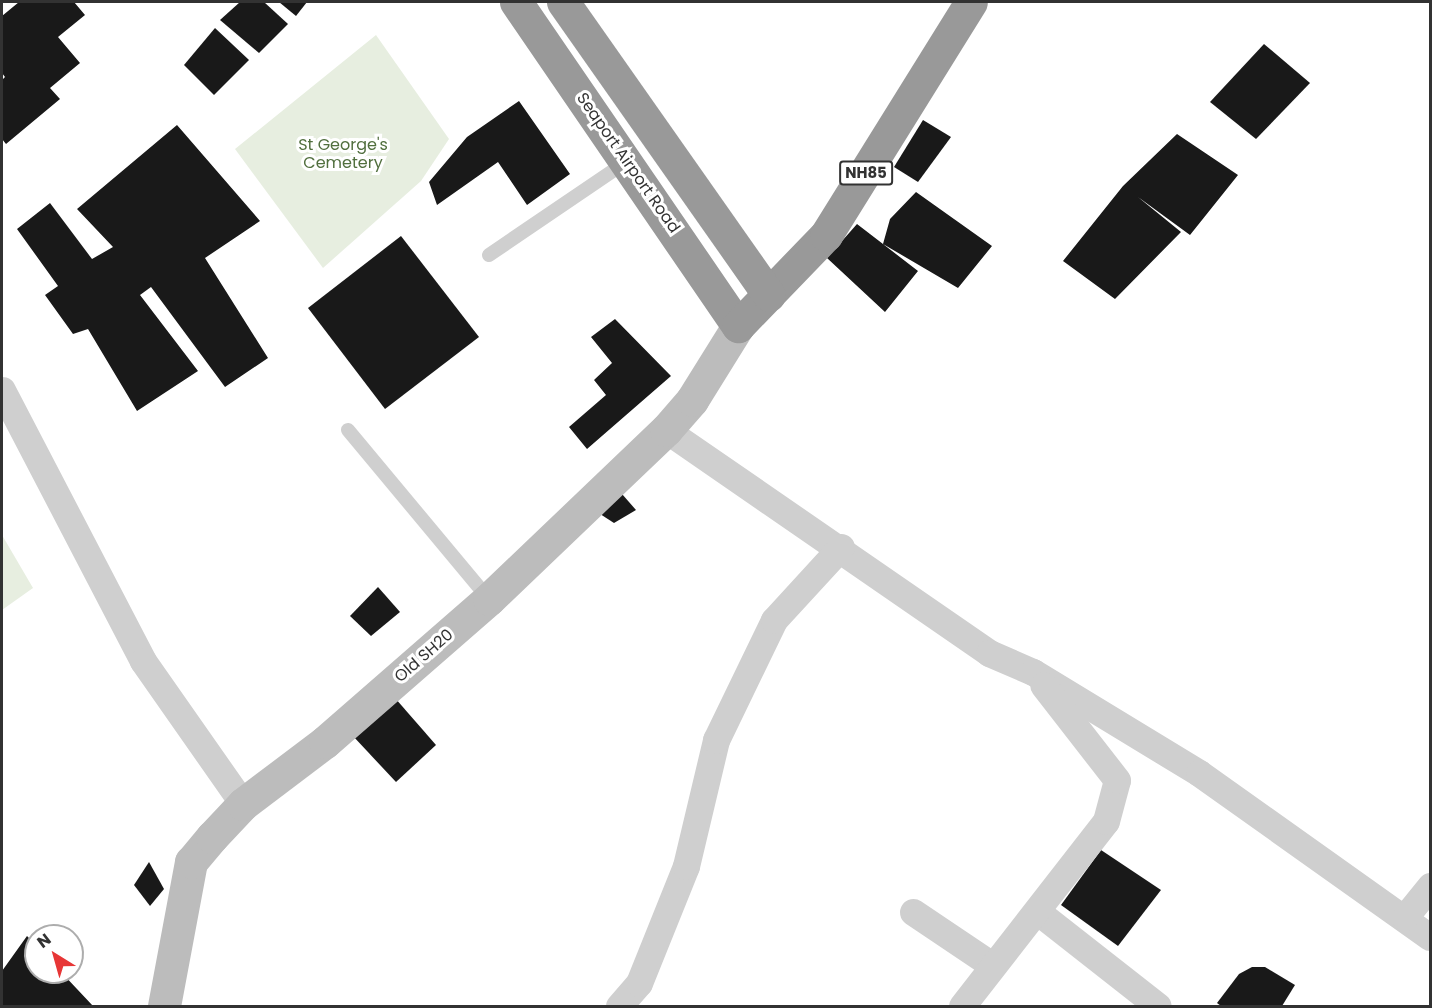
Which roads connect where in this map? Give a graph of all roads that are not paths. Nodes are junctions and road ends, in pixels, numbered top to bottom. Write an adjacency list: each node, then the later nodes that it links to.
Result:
1 (505, 2): 5 (street)
2 (516, 2): 5 (highway, Seaport Airport Road)
3 (563, 2): 8 (highway)
4 (971, 2): 8 (highway, NH85)
5 (538, 35): 6 (highway, Seaport Airport Road)
6 (628, 160): 7 (lane); 9 (highway, Seaport Airport Road)
7 (489, 255)
8 (769, 295): 9 (highway, NH85)
9 (738, 326): 11 (main road, Old SH20)
10 (2, 390): 16 (street)
11 (666, 429): 13 (street); 14 (main road, Old SH20)
12 (348, 430): 14 (lane)
13 (841, 548): 15 (street); 24 (street)
14 (489, 599): 16 (main road, Old SH20)
15 (1033, 672): 19 (street); 20 (street)
16 (243, 804): 23 (main road, Old SH20)
17 (1431, 886): 20 (street)
18 (913, 912): 22 (street)
19 (1038, 912): 22 (street); 26 (street)
20 (1405, 917): 21 (street)
21 (1431, 937)
22 (992, 965): 25 (street)
23 (164, 1006)
24 (619, 1006)
25 (962, 1006)
26 (1158, 1006)

